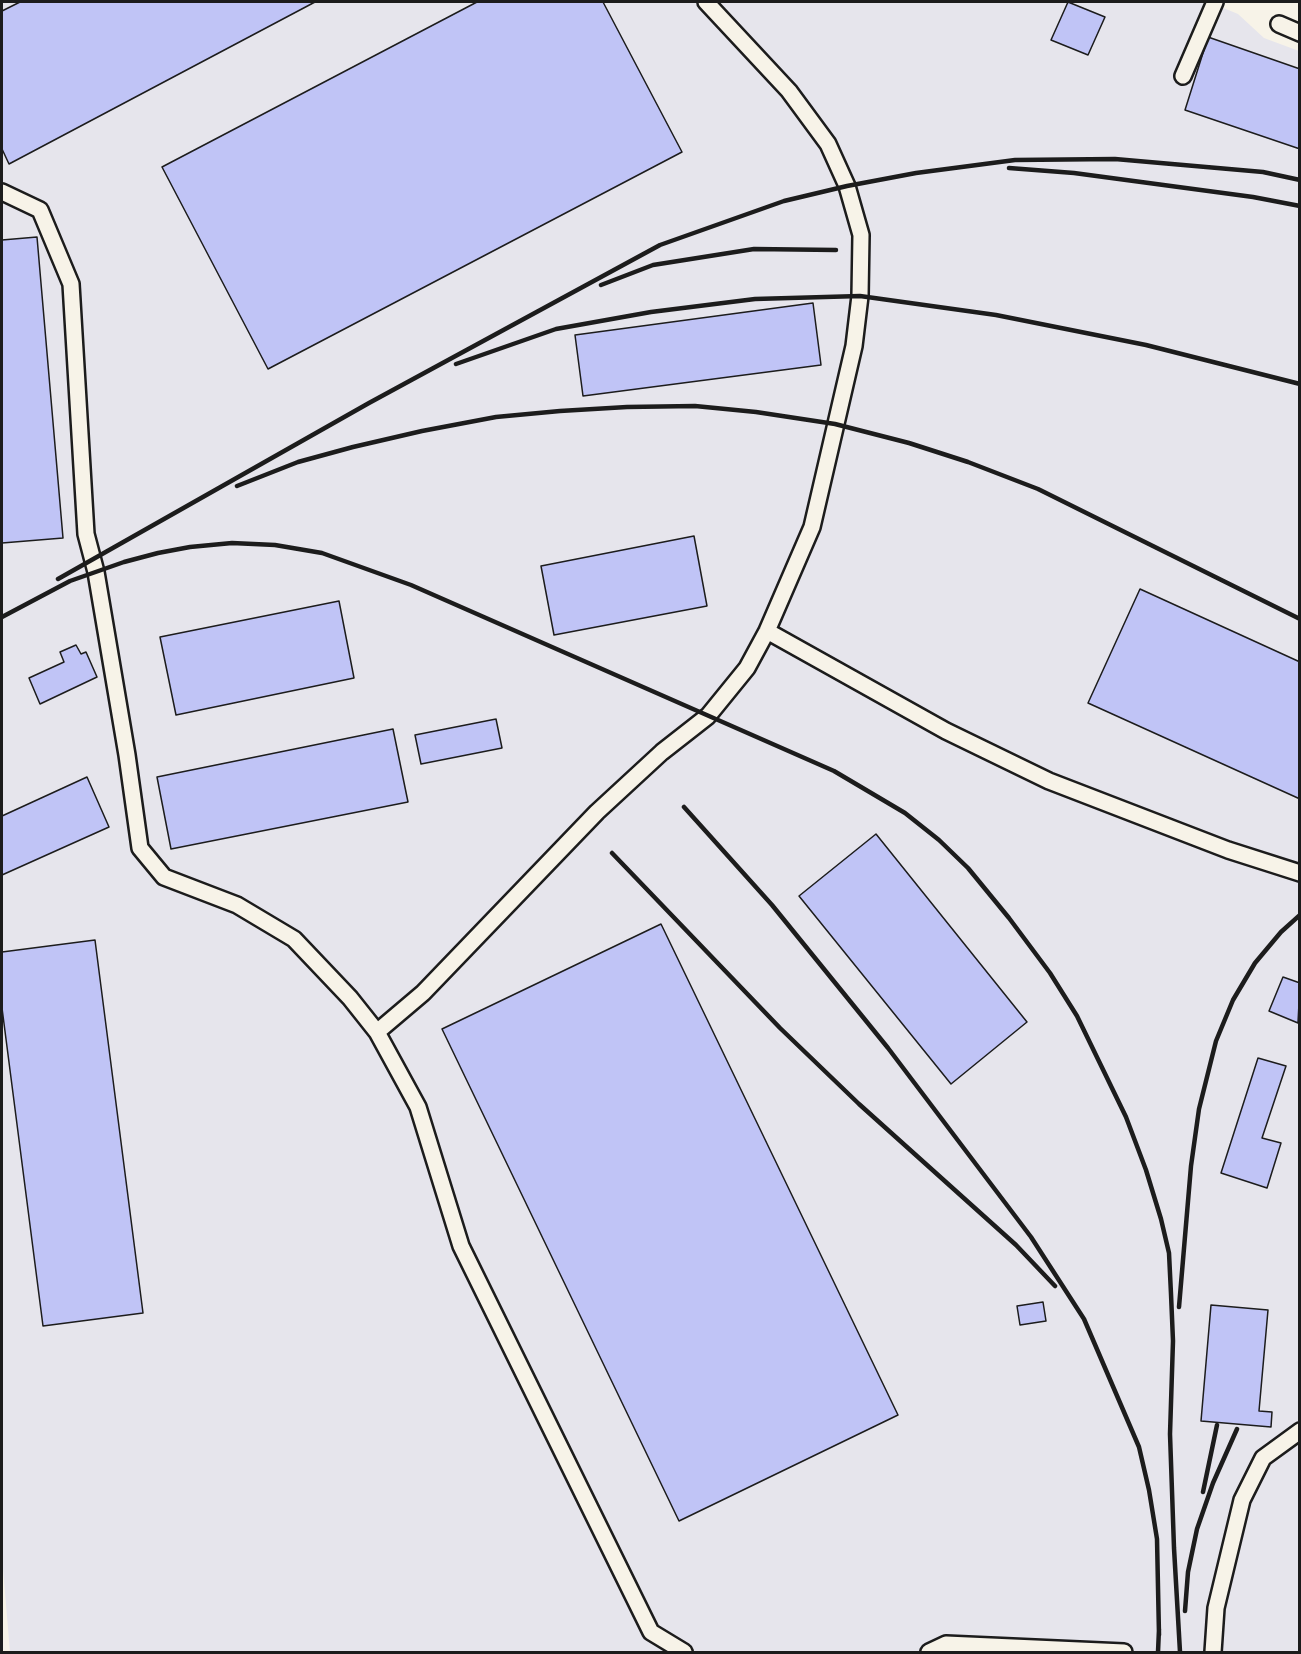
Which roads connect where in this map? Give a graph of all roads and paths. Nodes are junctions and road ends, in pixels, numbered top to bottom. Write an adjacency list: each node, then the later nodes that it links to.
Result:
1 (706, 2): 7 (lane)
2 (1215, 2): 5 (lane)
3 (1279, 24): 4 (lane)
4 (1299, 33)
5 (1183, 76)
6 (2, 192): 9 (lane)
7 (767, 631): 8 (lane); 9 (lane)
8 (1299, 873)
9 (377, 1032): 11 (lane)
10 (1299, 1431): 14 (lane)
11 (684, 1653)
12 (929, 1653): 13 (lane)
13 (1124, 1653)
14 (1213, 1653)

